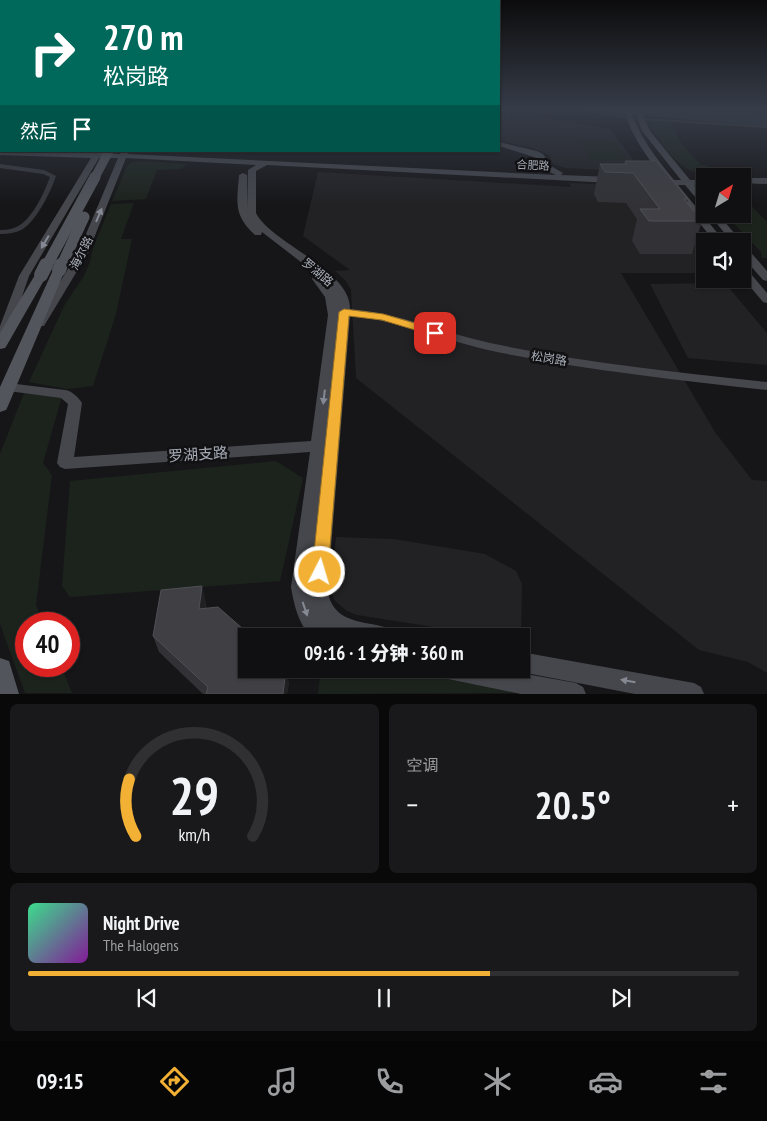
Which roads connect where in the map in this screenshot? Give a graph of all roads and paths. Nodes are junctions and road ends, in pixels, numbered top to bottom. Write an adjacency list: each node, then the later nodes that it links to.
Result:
1 (641, 140): 10 (street)
2 (653, 140): 13 (street)
3 (500, 144): 9 (street)
4 (1, 152): 5 (street, 合肥路)
5 (98, 152): 7 (street, 合肥路); 35 (street, 海尔路, one-way to 35)
6 (107, 152): 35 (main road, 海尔路, bridge)
7 (123, 153): 8 (street, 合肥路); 14 (street, 合肥路); 36 (main road, 海尔路, bridge); 36 (street, 海尔路, one-way to 7)
8 (242, 162): 11 (street, 合肥路); 34 (street)
9 (543, 162): 14 (street); 15 (street)
10 (658, 163): 18 (street); 18 (street)
11 (265, 164): 15 (street, 合肥路); 34 (street, 罗湖路)
12 (0, 166): 27 (street)
13 (675, 167): 16 (street); 19 (street)
14 (533, 172): 15 (street, 合肥路)
15 (559, 173)
16 (696, 174)
17 (696, 178): 19 (street)
18 (670, 180): 19 (street); 28 (street)
19 (687, 180): 22 (street); 25 (street)
20 (751, 180): 21 (street)
21 (767, 181)
22 (696, 182)
23 (751, 185): 24 (street)
24 (767, 186)
25 (696, 192)
26 (721, 223): 29 (street)
27 (0, 232)
28 (713, 233)
29 (729, 233)
30 (751, 259): 31 (street)
31 (767, 278)
32 (751, 281): 33 (street)
33 (767, 300)
34 (339, 309): 37 (street, 松岗路); 38 (street, 松岗路); 41 (street)
35 (0, 344)
36 (25, 349): 39 (main road, 海尔路)
37 (767, 379)
38 (767, 386)
39 (8, 387): 40 (main road, 海尔路); 41 (street, 罗湖支路)
40 (0, 406)
41 (325, 446): 42 (street, one-way to 42); 43 (street)
42 (314, 628)
43 (353, 628)
44 (530, 664): 49 (street, one-way to 44)
45 (0, 670): 47 (main road)
46 (494, 678): 48 (street)
47 (7, 694)
48 (576, 694)
49 (694, 694)

